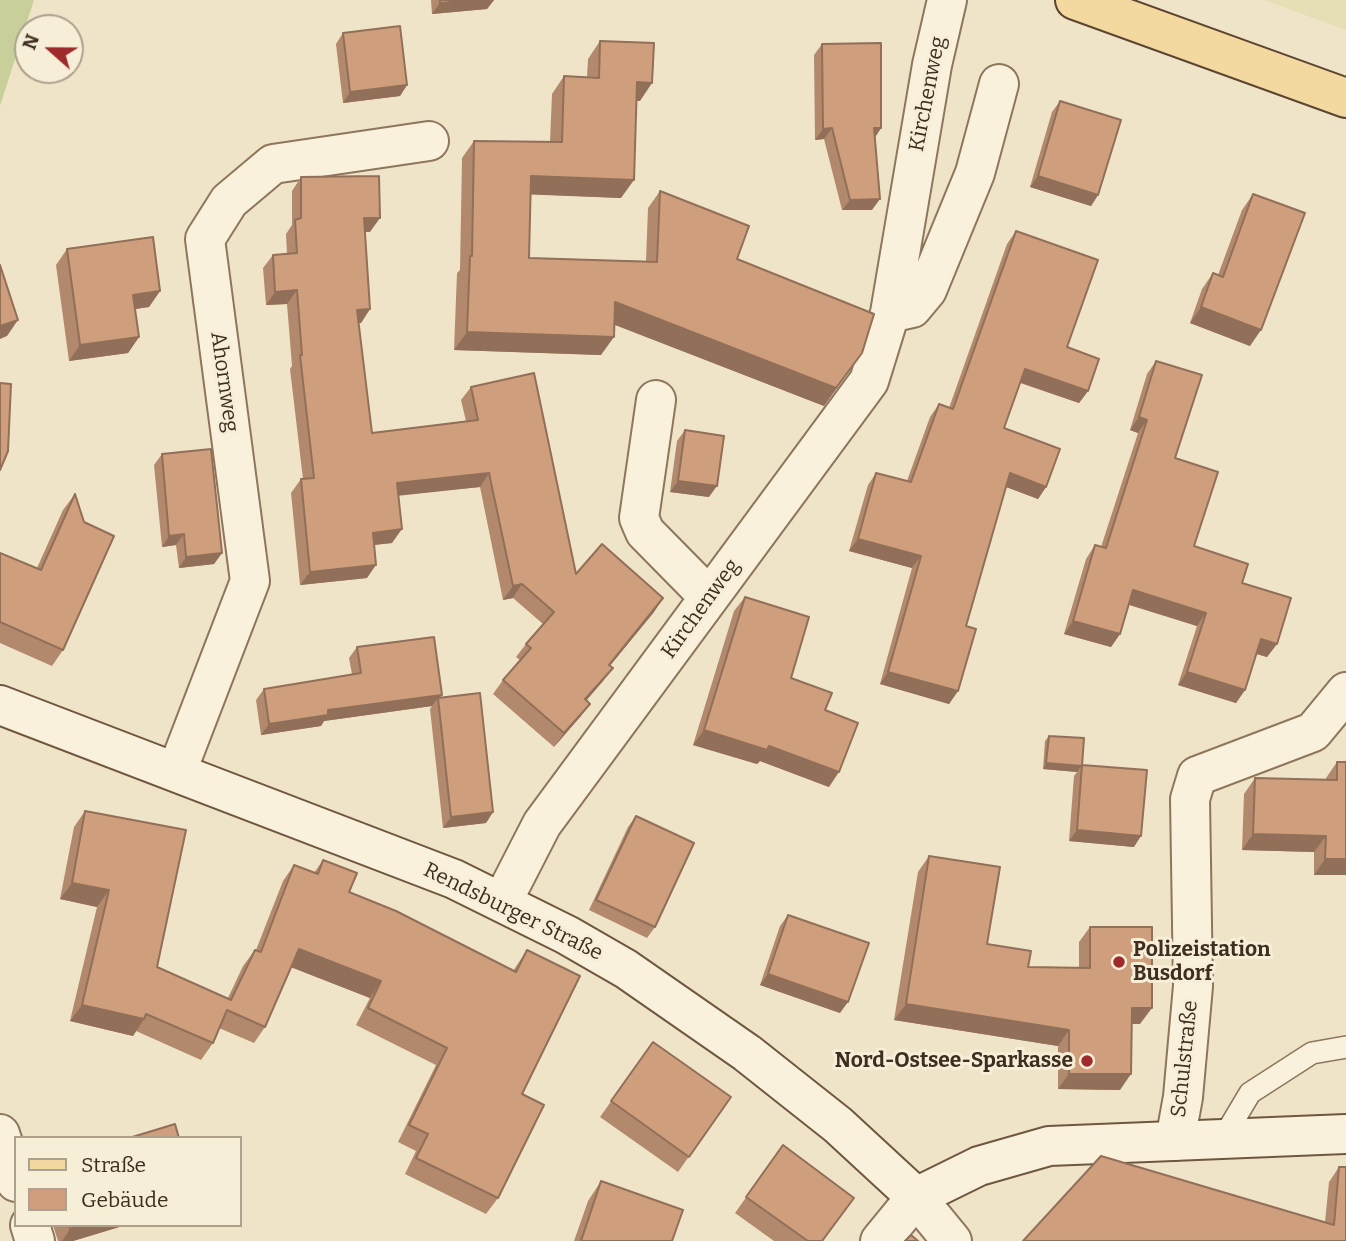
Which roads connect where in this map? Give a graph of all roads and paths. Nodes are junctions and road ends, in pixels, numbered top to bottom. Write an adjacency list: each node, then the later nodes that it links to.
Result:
1 (947, 0): 6 (street, Kirchenweg)
2 (1075, 0): 4 (main road)
3 (999, 84): 6 (street)
4 (1346, 98)
5 (429, 141): 11 (street, Ahornweg)
6 (890, 313): 8 (street, Kirchenweg)
7 (656, 400): 8 (street)
8 (709, 597): 12 (street, Kirchenweg)
9 (1346, 692): 17 (street, Schulstraße)
10 (0, 705): 11 (street, Rendsburger Straße)
11 (177, 771): 12 (street, Rendsburger Straße)
12 (502, 902): 19 (street, Rendsburger Straße)
13 (1346, 1047): 16 (lane)
14 (0, 1134): 18 (street)
15 (1346, 1134): 16 (street, Schulstraße)
16 (1222, 1140): 17 (street, Schulstraße)
17 (1175, 1141): 19 (street, Schulstraße)
18 (14, 1176)
19 (916, 1197): 20 (street); 21 (street, Rendsburger Straße)
20 (880, 1241)
21 (951, 1241)

